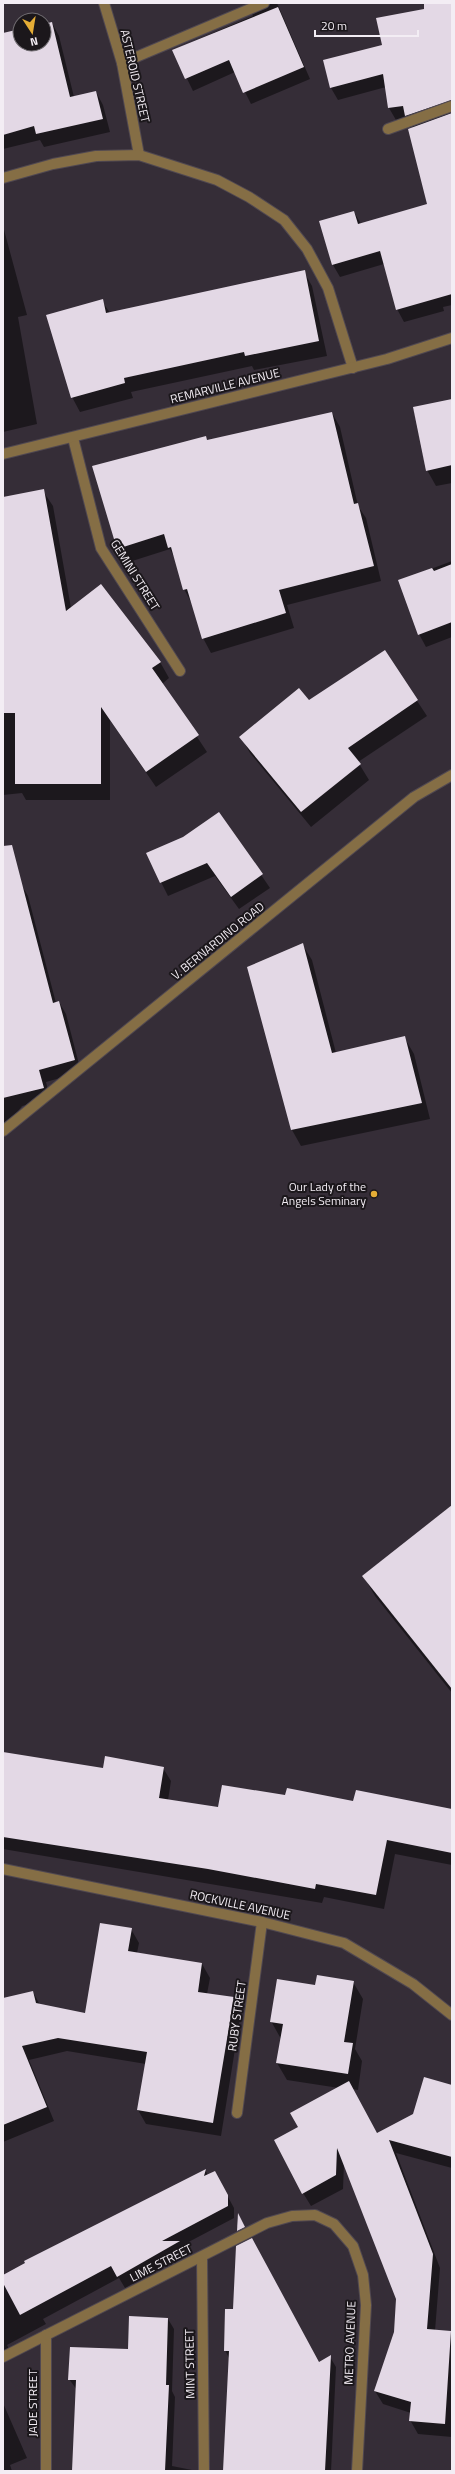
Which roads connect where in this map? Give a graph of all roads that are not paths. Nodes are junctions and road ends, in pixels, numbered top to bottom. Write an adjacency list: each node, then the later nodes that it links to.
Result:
1 (104, 3): 3 (street, ASTEROID STREET)
2 (264, 3): 3 (street)
3 (122, 63): 6 (street, ASTEROID STREET)
4 (452, 106): 5 (street)
5 (388, 129)
6 (139, 155): 7 (street); 9 (street)
7 (3, 178)
8 (452, 338): 9 (street, REMARVILLE AVENUE)
9 (353, 368): 10 (street, REMARVILLE AVENUE)
10 (73, 438): 11 (street, REMARVILLE AVENUE); 12 (street, GEMINI STREET)
11 (3, 454)
12 (180, 671)
13 (452, 775): 14 (street, V. BERNARDINO ROAD)
14 (3, 1131)
15 (3, 1869): 16 (street, ROCKVILLE AVENUE)
16 (262, 1922): 17 (street, ROCKVILLE AVENUE); 18 (street, RUBY STREET)
17 (452, 2015)
18 (237, 2113)
19 (334, 2224): 20 (street, LIME STREET); 25 (street, METRO AVENUE)
20 (202, 2257): 21 (street, LIME STREET); 24 (street, MINT STREET)
21 (46, 2335): 22 (street, LIME STREET); 23 (street, JADE STREET)
22 (3, 2357)
23 (46, 2471)
24 (204, 2471)
25 (357, 2471)

